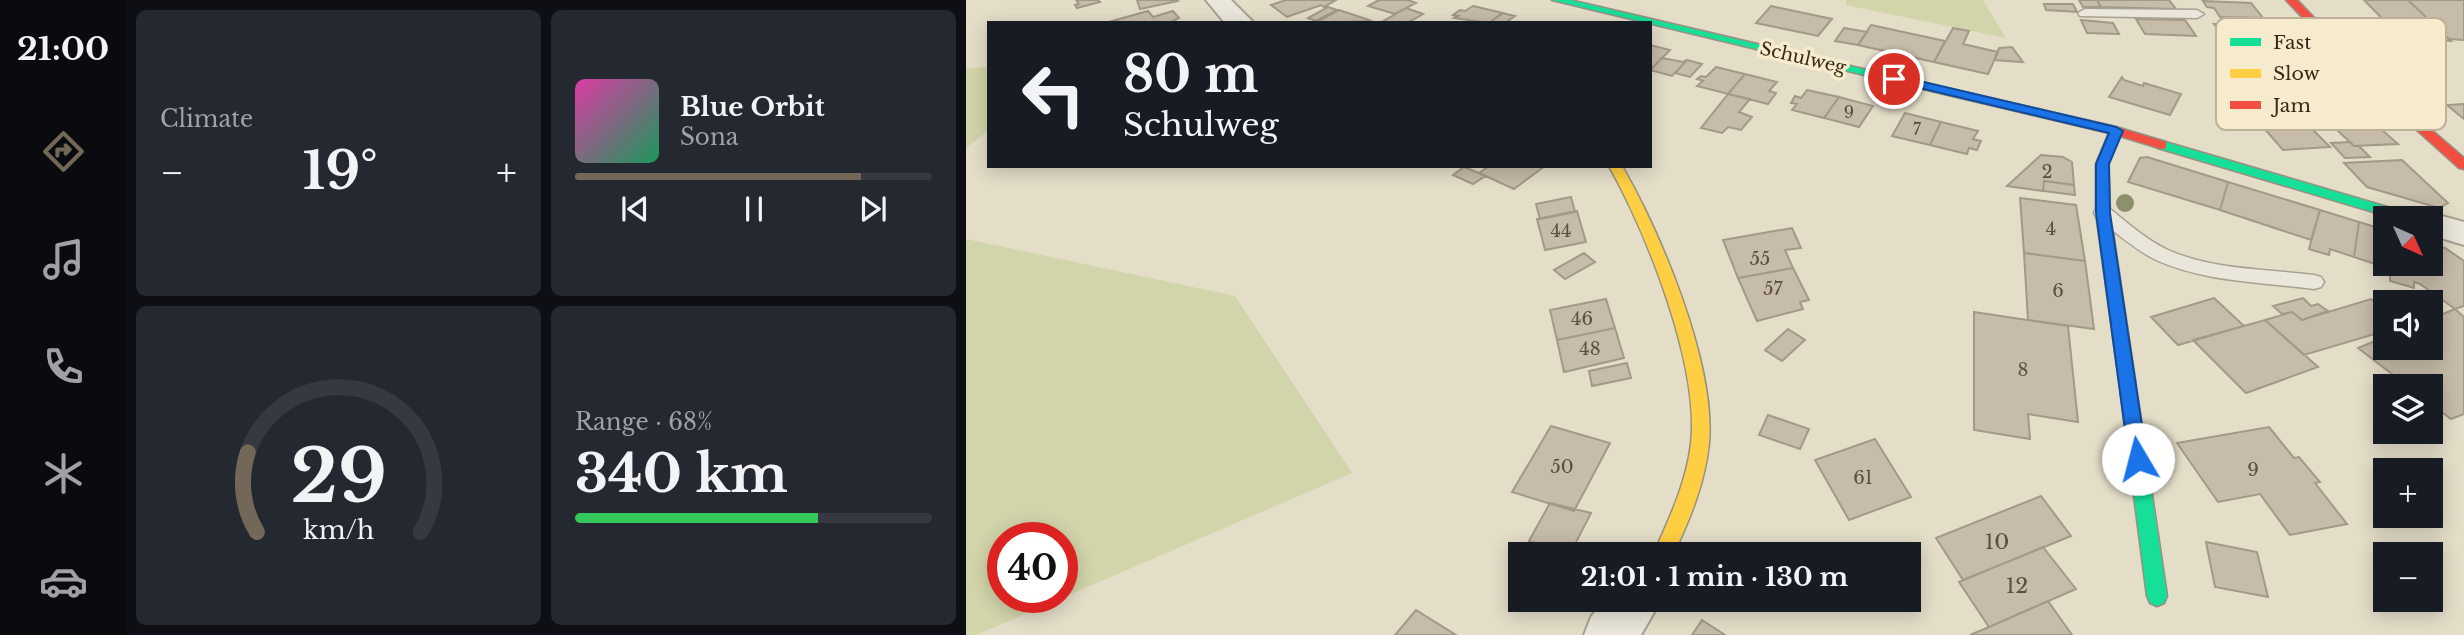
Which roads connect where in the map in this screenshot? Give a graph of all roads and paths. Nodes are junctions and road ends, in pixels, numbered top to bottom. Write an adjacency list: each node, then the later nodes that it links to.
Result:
1 (1218, 0): 8 (street)
2 (1557, 0): 9 (street, Schulweg)
3 (2189, 0): 6 (lane)
4 (2291, 0): 7 (street)
5 (2085, 13): 6 (lane)
6 (2197, 14): 11 (lane)
7 (2308, 18)
8 (1238, 21)
9 (1647, 21)
10 (1652, 22): 13 (street, Schulweg)
11 (2205, 28)
12 (2422, 130): 14 (street)
13 (2116, 131): 16 (street, Schulweg); 17 (street)
14 (2464, 165)
15 (1616, 168): 21 (street)
16 (2373, 207)
17 (2103, 213): 20 (lane); 22 (street)
18 (2443, 228): 19 (street)
19 (2464, 234)
20 (2314, 282)
21 (1670, 542)
22 (2157, 596)
23 (1627, 612): 24 (street)
24 (1610, 635)

